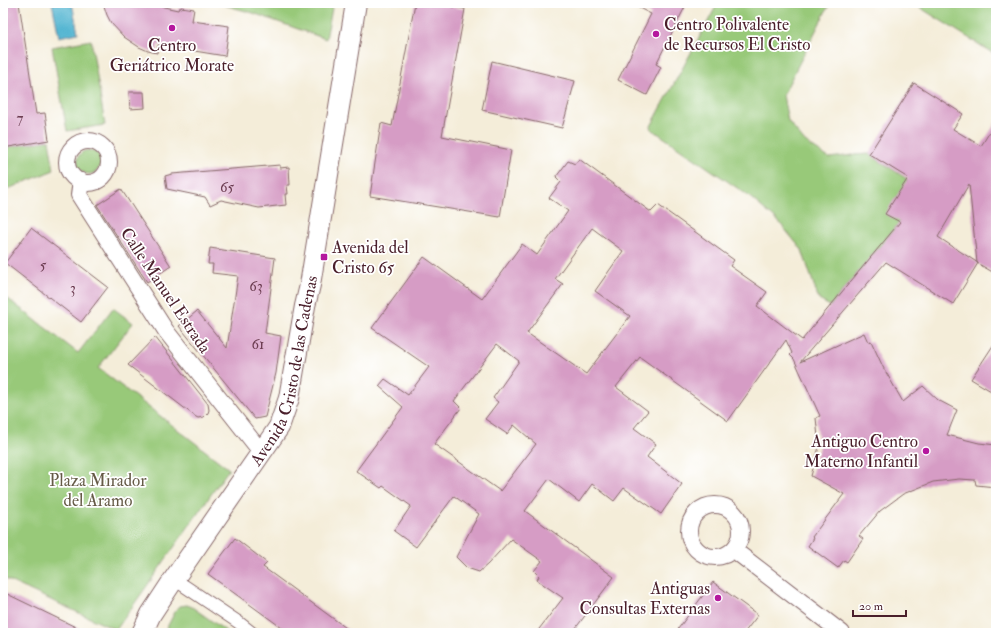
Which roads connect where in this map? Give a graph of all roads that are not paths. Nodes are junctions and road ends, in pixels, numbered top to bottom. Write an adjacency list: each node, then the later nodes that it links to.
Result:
1 (356, 3): 3 (street, Avenida Cristo de las Cadenas)
2 (81, 182): 3 (street, Calle Manuel Estrada)
3 (262, 453): 5 (street, Avenida Cristo de las Cadenas)
4 (734, 550): 8 (street)
5 (174, 579): 6 (street, Avenida Cristo de las Cadenas); 7 (street)
6 (142, 633)
7 (252, 633)
8 (842, 633)

